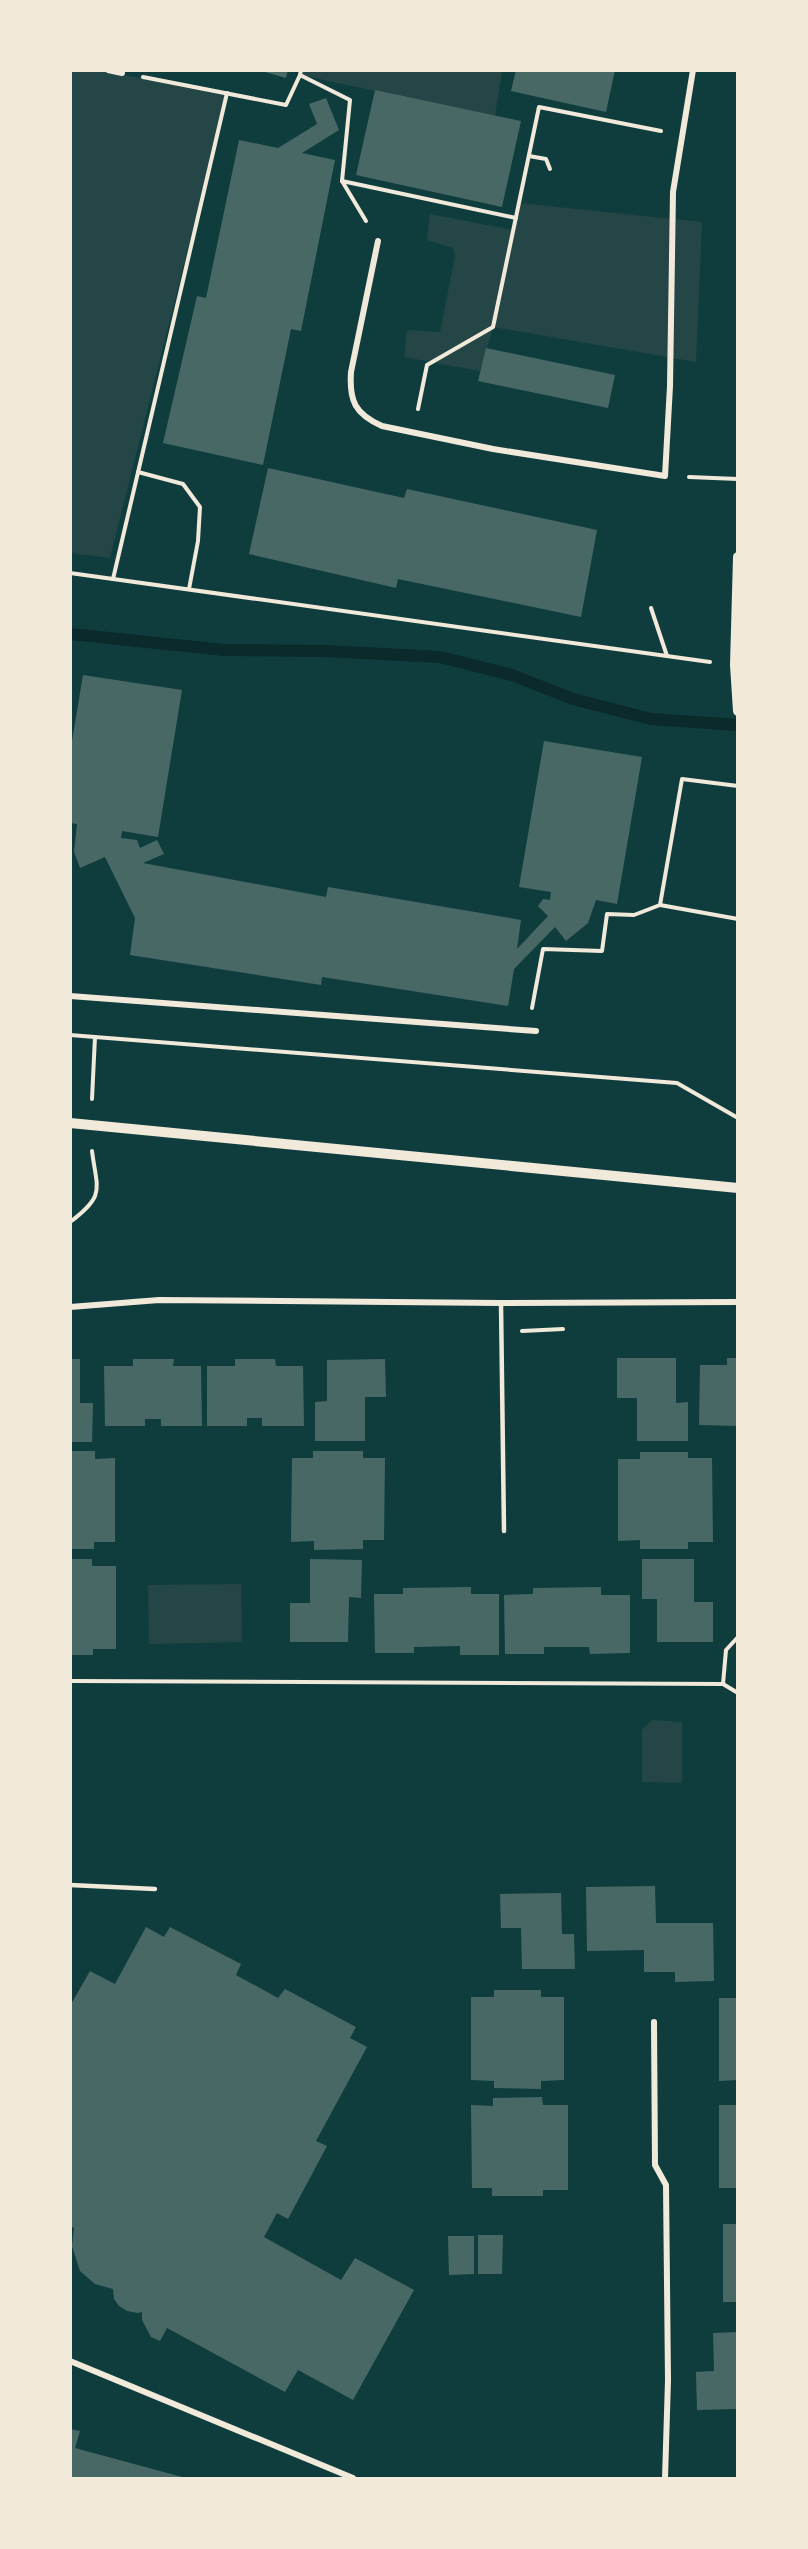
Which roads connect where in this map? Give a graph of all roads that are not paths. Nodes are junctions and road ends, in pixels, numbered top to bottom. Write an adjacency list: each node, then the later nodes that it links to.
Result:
1 (108, 70): 3 (street)
2 (693, 70): 4 (street)
3 (122, 73)
4 (378, 241)
5 (738, 557): 6 (street)
6 (738, 711)
7 (70, 996): 8 (street)
8 (536, 1031)
9 (70, 1123): 10 (street)
10 (738, 1188)
11 (738, 1302): 12 (street)
12 (501, 1303): 13 (street); 14 (lane)
13 (70, 1307)
14 (504, 1531)
15 (70, 1885): 16 (lane)
16 (155, 1888)
17 (654, 2022): 20 (street)
18 (70, 2361): 19 (street)
19 (353, 2478)
20 (665, 2478)

